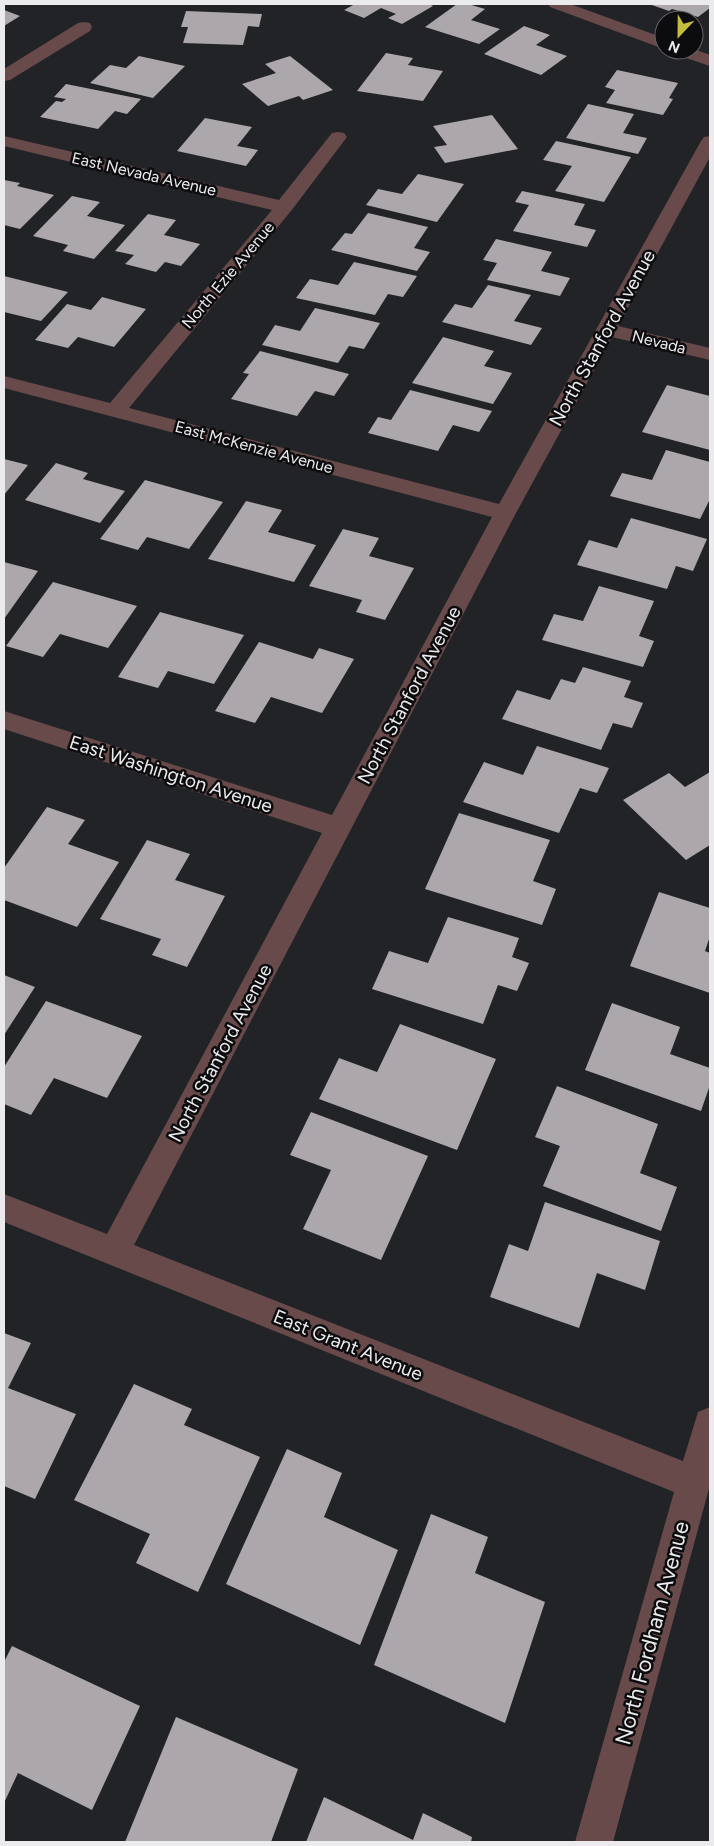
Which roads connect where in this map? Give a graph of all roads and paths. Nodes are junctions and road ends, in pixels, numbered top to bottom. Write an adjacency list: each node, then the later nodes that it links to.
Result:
1 (556, 4): 3 (street)
2 (84, 27): 4 (street)
3 (654, 40)
4 (4, 76)
5 (338, 137): 8 (street, North Ezie Avenue)
6 (4, 140): 8 (street, East Nevada Avenue)
7 (710, 141): 9 (street, North Stanford Avenue)
8 (284, 207): 12 (street, North Ezie Avenue)
9 (607, 330): 10 (street, Nevada); 13 (street, North Stanford Avenue)
10 (710, 354)
11 (4, 382): 12 (street, East McKenzie Avenue)
12 (116, 411): 13 (street, East McKenzie Avenue)
13 (505, 513): 15 (street, North Stanford Avenue)
14 (4, 720): 15 (street, East Washington Avenue)
15 (339, 828): 17 (street, North Stanford Avenue)
16 (4, 1208): 17 (street, East Grant Avenue)
17 (114, 1252): 19 (street, East Grant Avenue)
18 (710, 1424): 19 (street, North Fordham Avenue)
19 (693, 1482): 20 (street, North Fordham Avenue)
20 (594, 1842)

